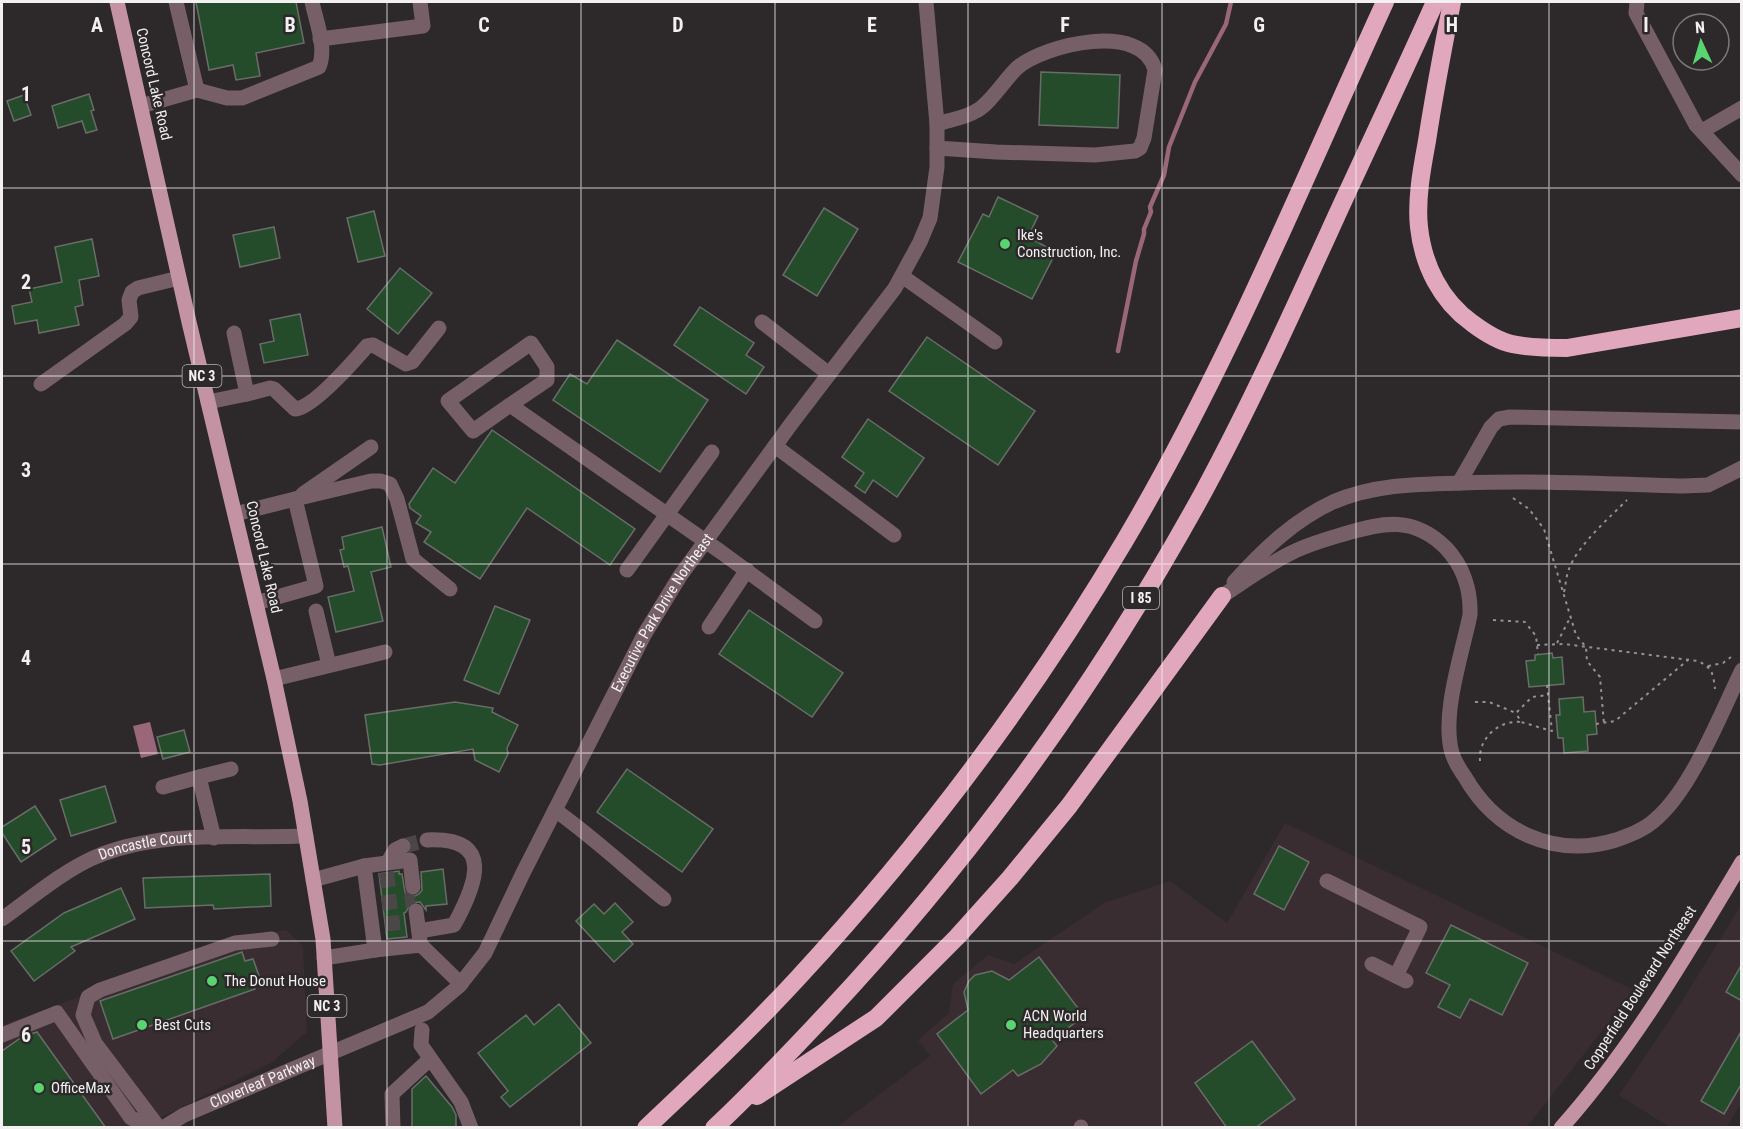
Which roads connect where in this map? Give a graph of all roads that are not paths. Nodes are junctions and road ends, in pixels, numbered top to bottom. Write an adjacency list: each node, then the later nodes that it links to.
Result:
1 (117, 2): 12 (main road, Concord Lake Road / NC 3)
2 (176, 2): 11 (street)
3 (312, 2): 10 (street)
4 (420, 2): 10 (street)
5 (926, 2): 14 (street, Executive Park Drive Northeast)
6 (1382, 2): 84 (highway)
7 (1435, 2): 79 (highway, I 85)
8 (1452, 2): 20 (highway)
9 (1637, 2): 15 (street)
10 (320, 39): 11 (street)
11 (197, 90): 12 (street)
12 (141, 106): 19 (main road, Concord Lake Road / NC 3)
13 (1742, 108): 15 (street)
14 (937, 124): 16 (street, Executive Park Drive Northeast); 16 (street)
15 (1702, 131): 17 (street)
16 (937, 148): 18 (street, Executive Park Drive Northeast)
17 (1742, 175)
18 (902, 276): 24 (street); 25 (street, Executive Park Drive Northeast)
19 (179, 278): 26 (street); 28 (main road, Concord Lake Road / NC 3)
20 (1742, 318)
21 (762, 322): 25 (street)
22 (439, 328): 27 (street)
23 (234, 333): 27 (street)
24 (995, 342)
25 (829, 374): 31 (street, Executive Park Drive Northeast)
26 (41, 384)
27 (247, 393): 28 (street)
28 (208, 402): 37 (main road, Concord Lake Road / NC 3)
29 (510, 405): 29 (street); 38 (street)
30 (1742, 422): 35 (street)
31 (775, 446): 39 (street); 40 (street, Executive Park Drive Northeast)
32 (371, 447): 36 (street)
33 (712, 452): 38 (street)
34 (1742, 468): 35 (street)
35 (1459, 483): 44 (street)
36 (295, 499): 37 (street); 43 (street); 45 (street)
37 (235, 514): 45 (main road, Concord Lake Road / NC 3)
38 (666, 515): 40 (street); 41 (street)
39 (894, 535)
40 (705, 542): 42 (street); 56 (street, Executive Park Drive Northeast)
41 (627, 570)
42 (747, 570): 47 (street); 48 (street)
43 (450, 589)
44 (1222, 596): 51 (street); 79 (highway)
45 (256, 603): 52 (main road, Concord Lake Road / NC 3)
46 (316, 611): 50 (street)
47 (815, 621)
48 (709, 627)
49 (385, 652): 50 (street)
50 (329, 665): 52 (street)
51 (1742, 670)
52 (274, 679): 57 (main road, Concord Lake Road / NC 3)
53 (231, 769): 54 (street)
54 (199, 777): 55 (street); 58 (street)
55 (163, 787)
56 (555, 810): 67 (street); 74 (street, Executive Park Drive Northeast)
57 (306, 836): 58 (street, Doncastle Court); 64 (main road, Concord Lake Road / NC 3)
58 (214, 838): 68 (street, Doncastle Court)
59 (427, 840): 69 (street)
60 (403, 846): 61 (street)
61 (388, 862): 63 (street); 65 (street)
62 (1742, 862): 85 (main road, Copperfield Boulevard Northeast)
63 (364, 866): 64 (street); 71 (street)
64 (313, 880): 72 (main road, Concord Lake Road / NC 3)
65 (408, 881)
66 (1327, 881): 73 (street)
67 (664, 899)
68 (2, 919)
69 (416, 926): 71 (street); 74 (street)
70 (272, 939): 80 (street)
71 (375, 950): 72 (street)
72 (324, 958): 77 (main road, Concord Lake Road / NC 3)
73 (1372, 964)
74 (461, 984): 77 (street, Executive Park Drive Northeast)
75 (422, 1030): 78 (street)
76 (2, 1035): 80 (street)
77 (330, 1054): 80 (street, Cloverleaf Parkway); 81 (main road, Concord Lake Road / NC 3)
78 (430, 1059): 82 (street); 83 (street)
79 (720, 1122)
80 (160, 1128)
81 (335, 1128)
82 (393, 1128)
83 (471, 1128)
84 (646, 1128)
85 (1561, 1128)

